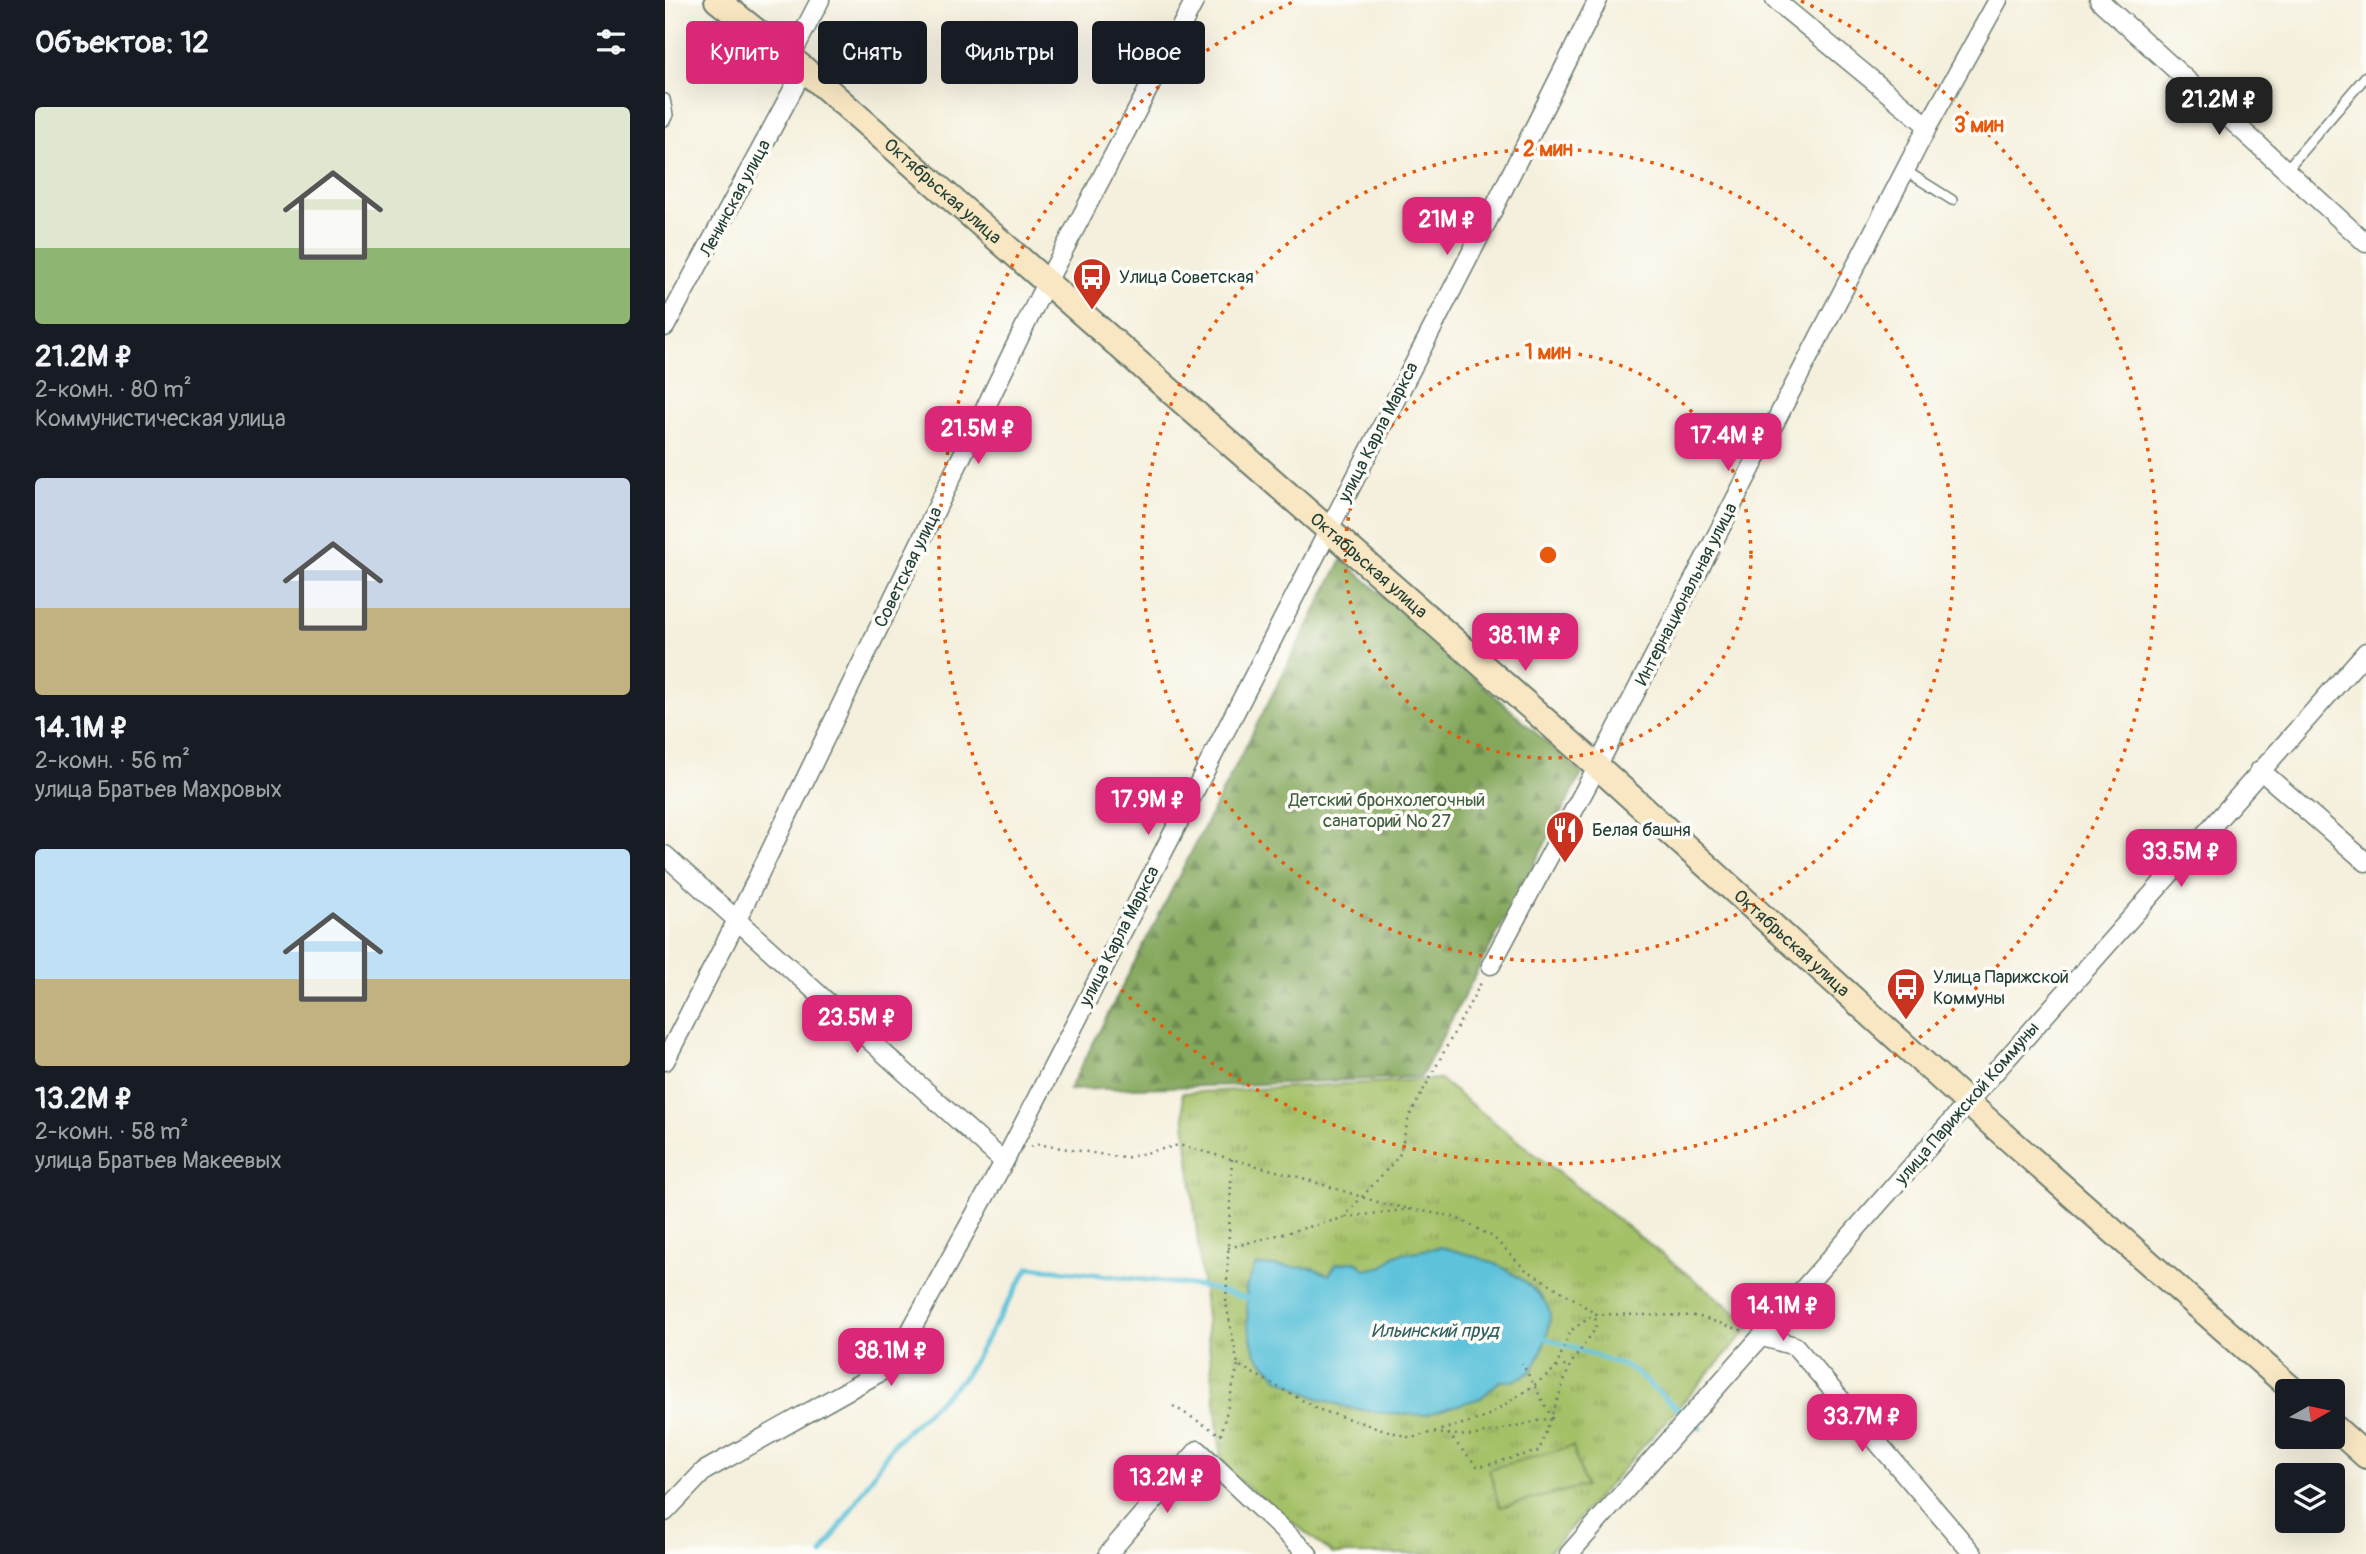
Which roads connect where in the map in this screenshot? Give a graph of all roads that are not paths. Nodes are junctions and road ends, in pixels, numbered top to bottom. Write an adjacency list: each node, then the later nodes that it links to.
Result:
1 (717, 0): 8 (main road, Октябрьская улица)
2 (820, 0): 9 (street, Ленинская улица)
3 (1195, 0): 20 (street, Советская улица)
4 (1598, 0): 22 (street, улица Карла Маркса)
5 (1775, 0): 15 (street)
6 (1998, 0): 15 (street, Интернациональная улица)
7 (2099, 0): 17 (street)
8 (743, 21)
9 (804, 45)
10 (804, 70): 20 (main road, Октябрьская улица)
11 (2366, 76): 17 (lane)
12 (787, 84): 21 (street, Ленинская улица)
13 (665, 99): 14 (lane)
14 (665, 121)
15 (1928, 126): 16 (street, Интернациональная улица)
16 (1906, 171): 18 (lane); 24 (street, Интернациональная улица)
17 (2285, 171): 19 (street)
18 (1952, 200)
19 (2366, 243)
20 (1046, 282): 22 (main road, Октябрьская улица); 28 (street, Советская улица)
21 (665, 327)
22 (1327, 530): 24 (main road, Октябрьская улица); 32 (street, улица Карла Маркса)
23 (2366, 652): 25 (street, улица Парижской Коммуны)
24 (1597, 767): 29 (street, Интернациональная улица); 31 (main road, Октябрьская улица)
25 (2260, 770): 27 (street); 31 (street, улица Парижской Коммуны)
26 (665, 855): 28 (street)
27 (2366, 862)
28 (737, 920): 30 (street, Советская улица); 32 (street)
29 (1491, 965)
30 (665, 1061)
31 (1968, 1102): 33 (street, улица Парижской Коммуны); 34 (main road, Октябрьская улица)
32 (1004, 1162): 37 (street, улица Карла Маркса)
33 (1763, 1338): 40 (street, улица Парижской Коммуны); 41 (street)
34 (2280, 1379)
35 (2345, 1437): 36 (main road)
36 (2366, 1456)
37 (665, 1512)
38 (1108, 1554): 39 (street)
39 (1308, 1554)
40 (1569, 1554)
41 (1973, 1554)

